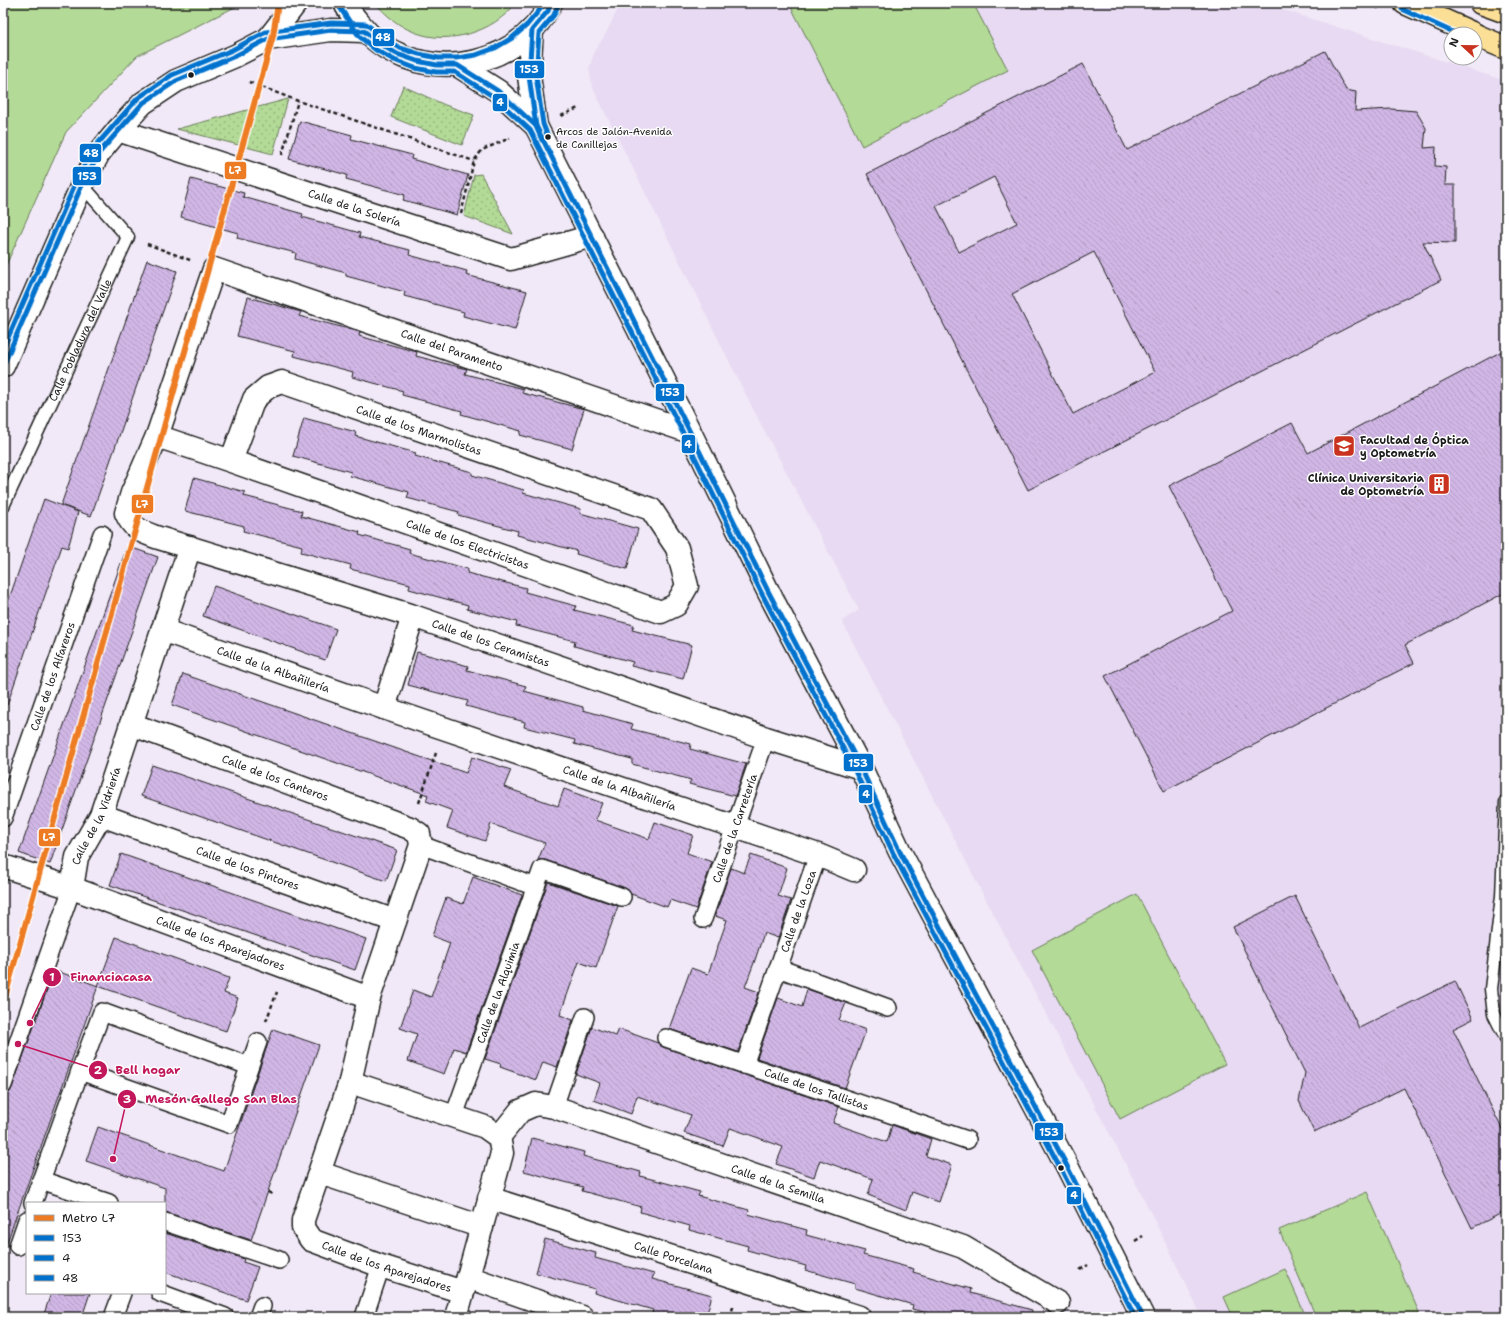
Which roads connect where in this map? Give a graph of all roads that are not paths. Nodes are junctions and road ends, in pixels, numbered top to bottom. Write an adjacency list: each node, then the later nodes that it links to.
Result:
1 (296, 3): 11 (street)
2 (345, 3): 9 (street)
3 (551, 3): 8 (street)
4 (1405, 3): 7 (main road)
5 (1481, 3): 6 (main road)
6 (1506, 12)
7 (1456, 26)
8 (532, 30): 13 (street); 14 (street)
9 (364, 31): 11 (street); 13 (street)
10 (1483, 38): 12 (main road)
11 (268, 39): 15 (street)
12 (1506, 48)
13 (457, 65): 14 (street)
14 (536, 126): 17 (street)
15 (118, 130): 16 (street); 17 (street, Calle de la Solería)
16 (82, 185): 18 (street); 22 (lane, Calle Pobladura del Valle)
17 (592, 236): 19 (street)
18 (3, 366)
19 (690, 432): 20 (street, Calle del Paramento); 31 (street)
20 (156, 436): 21 (street, Calle de los Electricistas); 25 (street, Calle de los Ceramistas)
21 (232, 461): 23 (street, Calle de los Marmolistas); 23 (street, Calle de los Electricistas)
22 (3, 506)
23 (651, 509)
24 (102, 534): 34 (street, Calle de los Alfareros)
25 (190, 547): 26 (street, Calle de los Ceramistas); 27 (street, Calle de la Vidriería)
26 (413, 616): 28 (street); 30 (street, Calle de los Ceramistas)
27 (162, 630): 28 (street, Calle de la Albañilería); 29 (street, Calle de la Vidriería)
28 (384, 708): 35 (street, Calle de la Albañilería)
29 (131, 724): 33 (street, Calle de la Vidriería); 36 (street, Calle de los Canteros)
30 (766, 738): 31 (street, Calle de los Ceramistas); 35 (street, Calle de la Carretería)
31 (861, 768): 82 (street)
32 (1506, 802): 50 (lane)
33 (101, 815): 41 (street, Calle de la Vidriería); 44 (street, Calle de los Pintores)
34 (3, 818)
35 (735, 827): 37 (street, Calle de la Albañilería); 43 (street, Calle de la Carretería)
36 (417, 836): 40 (street, Calle de los Canteros); 44 (street, Calle de los Aparejadores)
37 (818, 855): 39 (street, Calle de la Albañilería); 45 (street, Calle de la Loza)
38 (3, 866): 41 (street)
39 (854, 870)
40 (536, 887): 42 (street, Calle de la Alquimia); 58 (street, Calle de la Alquimia)
41 (72, 888): 46 (street, Calle de los Aparejadores); 56 (street, Calle de la Vidriería)
42 (622, 897)
43 (703, 919)
44 (395, 921): 46 (street, Calle de los Aparejadores)
45 (778, 968): 47 (street, Calle de la Loza); 52 (street, Calle de la Loza)
46 (369, 998): 55 (street, Calle de los Aparejadores)
47 (888, 1008)
48 (585, 1017): 57 (street)
49 (666, 1038): 52 (street, Calle de los Tallistas)
50 (1506, 1038)
51 (258, 1042): 53 (street)
52 (744, 1064): 60 (street, Calle de los Tallistas)
53 (250, 1066): 54 (street); 54 (street)
54 (80, 1071): 62 (street)
55 (350, 1082): 58 (street); 61 (street, Calle de los Aparejadores)
56 (3, 1085)
57 (554, 1107): 59 (street, Calle de la Semilla); 75 (street, Calle de la Semilla)
58 (454, 1116): 59 (street)
59 (499, 1137): 63 (street, Calle de los Aparejadores)
60 (967, 1140)
61 (320, 1173): 68 (street); 71 (street, Calle de los Aparejadores)
62 (41, 1180): 64 (street); 65 (street)
63 (489, 1198): 68 (street, Calle de los Aparejadores); 81 (street, Calle Porcelana)
64 (33, 1202)
65 (106, 1202)
66 (166, 1222): 70 (street)
67 (26, 1223): 69 (street)
68 (482, 1227): 72 (street, Calle de los Aparejadores)
69 (18, 1246)
70 (279, 1260)
71 (381, 1266): 72 (street, Calle de los Aparejadores); 78 (street)
72 (466, 1284): 79 (street, Calle de los Aparejadores); 80 (street)
73 (122, 1294): 76 (street)
74 (163, 1294): 77 (street)
75 (1058, 1303)
76 (113, 1317)
77 (224, 1317)
78 (364, 1317)
79 (456, 1317)
80 (582, 1317)
81 (859, 1317)
82 (1143, 1317)

